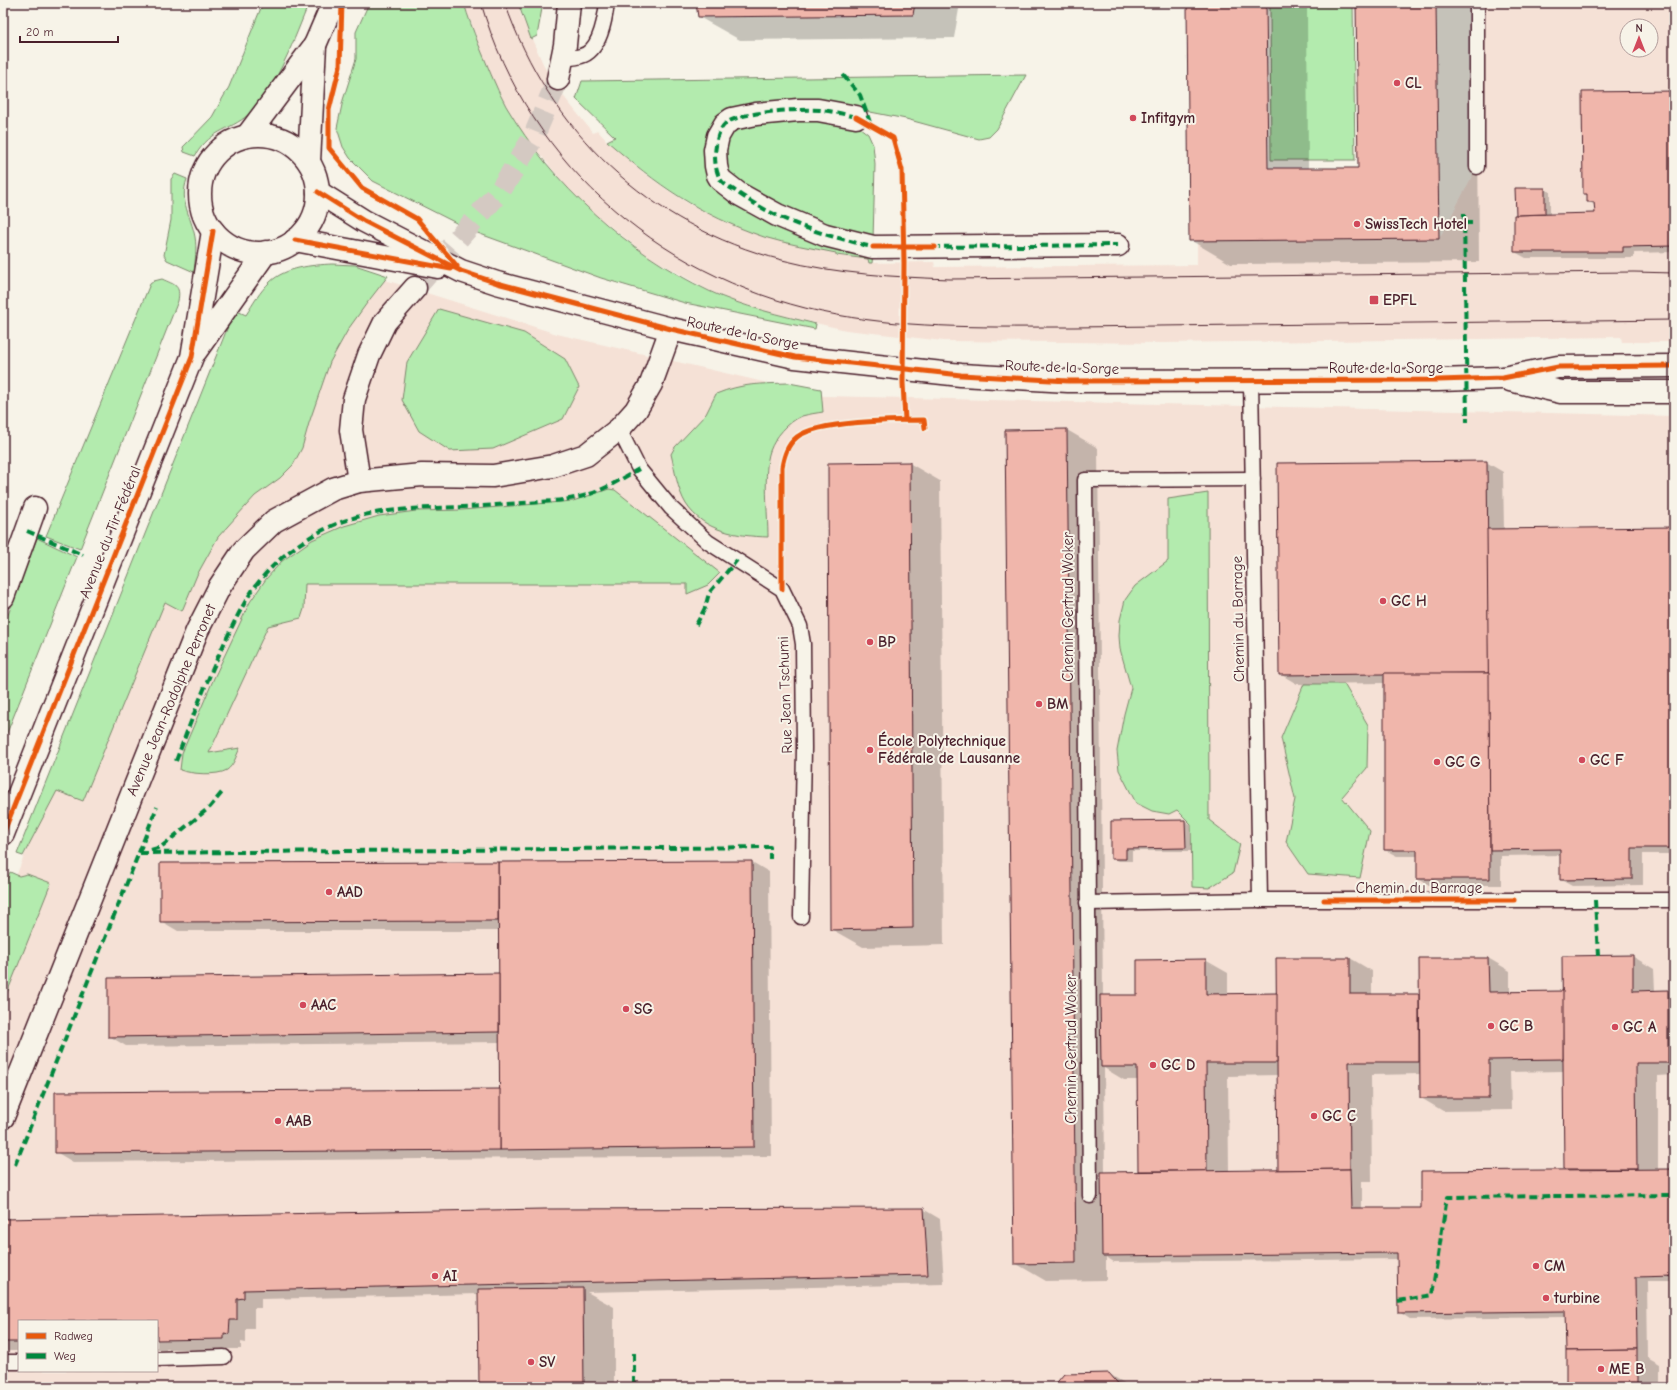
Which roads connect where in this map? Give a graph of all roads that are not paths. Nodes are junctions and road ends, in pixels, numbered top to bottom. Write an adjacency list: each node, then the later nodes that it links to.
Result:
1 (333, 3): 5 (street)
2 (569, 3): 6 (street)
3 (607, 3): 6 (lane)
4 (1477, 3): 10 (lane)
5 (315, 45): 8 (street); 9 (street)
6 (560, 69)
7 (856, 117): 14 (street)
8 (247, 136): 9 (street); 12 (street)
9 (309, 162): 11 (street)
10 (1477, 167)
11 (318, 192): 13 (street); 16 (street, Route de la Sorge)
12 (213, 231): 15 (street); 19 (street, Avenue du Tir Fédéral)
13 (295, 240): 15 (street); 16 (street, Route de la Sorge)
14 (1118, 245)
15 (266, 252): 19 (street, Avenue du Tir Fédéral)
16 (461, 271): 18 (street, Route de la Sorge)
17 (415, 288): 26 (street)
18 (671, 329): 22 (street, Route de la Sorge); 24 (street, Avenue Jean-Rodolphe Perronet)
19 (192, 357): 29 (street, Avenue du Tir Fédéral)
20 (1674, 366): 21 (street, Route de la Sorge)
21 (1503, 378): 22 (street, Route de la Sorge); 23 (street, Route de la Sorge)
22 (1251, 380): 25 (lane, Chemin du Barrage)
23 (1674, 392)
24 (619, 429): 26 (street, Avenue Jean-Rodolphe Perronet); 33 (lane, Rue Jean Tschumi)
25 (1253, 479): 30 (lane, Chemin du Barrage); 32 (lane, Chemin Gertrud Woker)
26 (359, 481): 34 (street, Avenue Jean-Rodolphe Perronet)
27 (35, 508): 28 (street)
28 (3, 597)
29 (3, 834)
30 (1260, 900): 31 (lane, Chemin du Barrage); 32 (lane)
31 (1674, 900)
32 (1087, 903): 35 (lane, Chemin Gertrud Woker)
33 (801, 917)
34 (3, 1117)
35 (1090, 1196)
36 (224, 1357): 37 (lane)
37 (158, 1359)
38 (3, 1362): 39 (lane)
39 (18, 1362)

